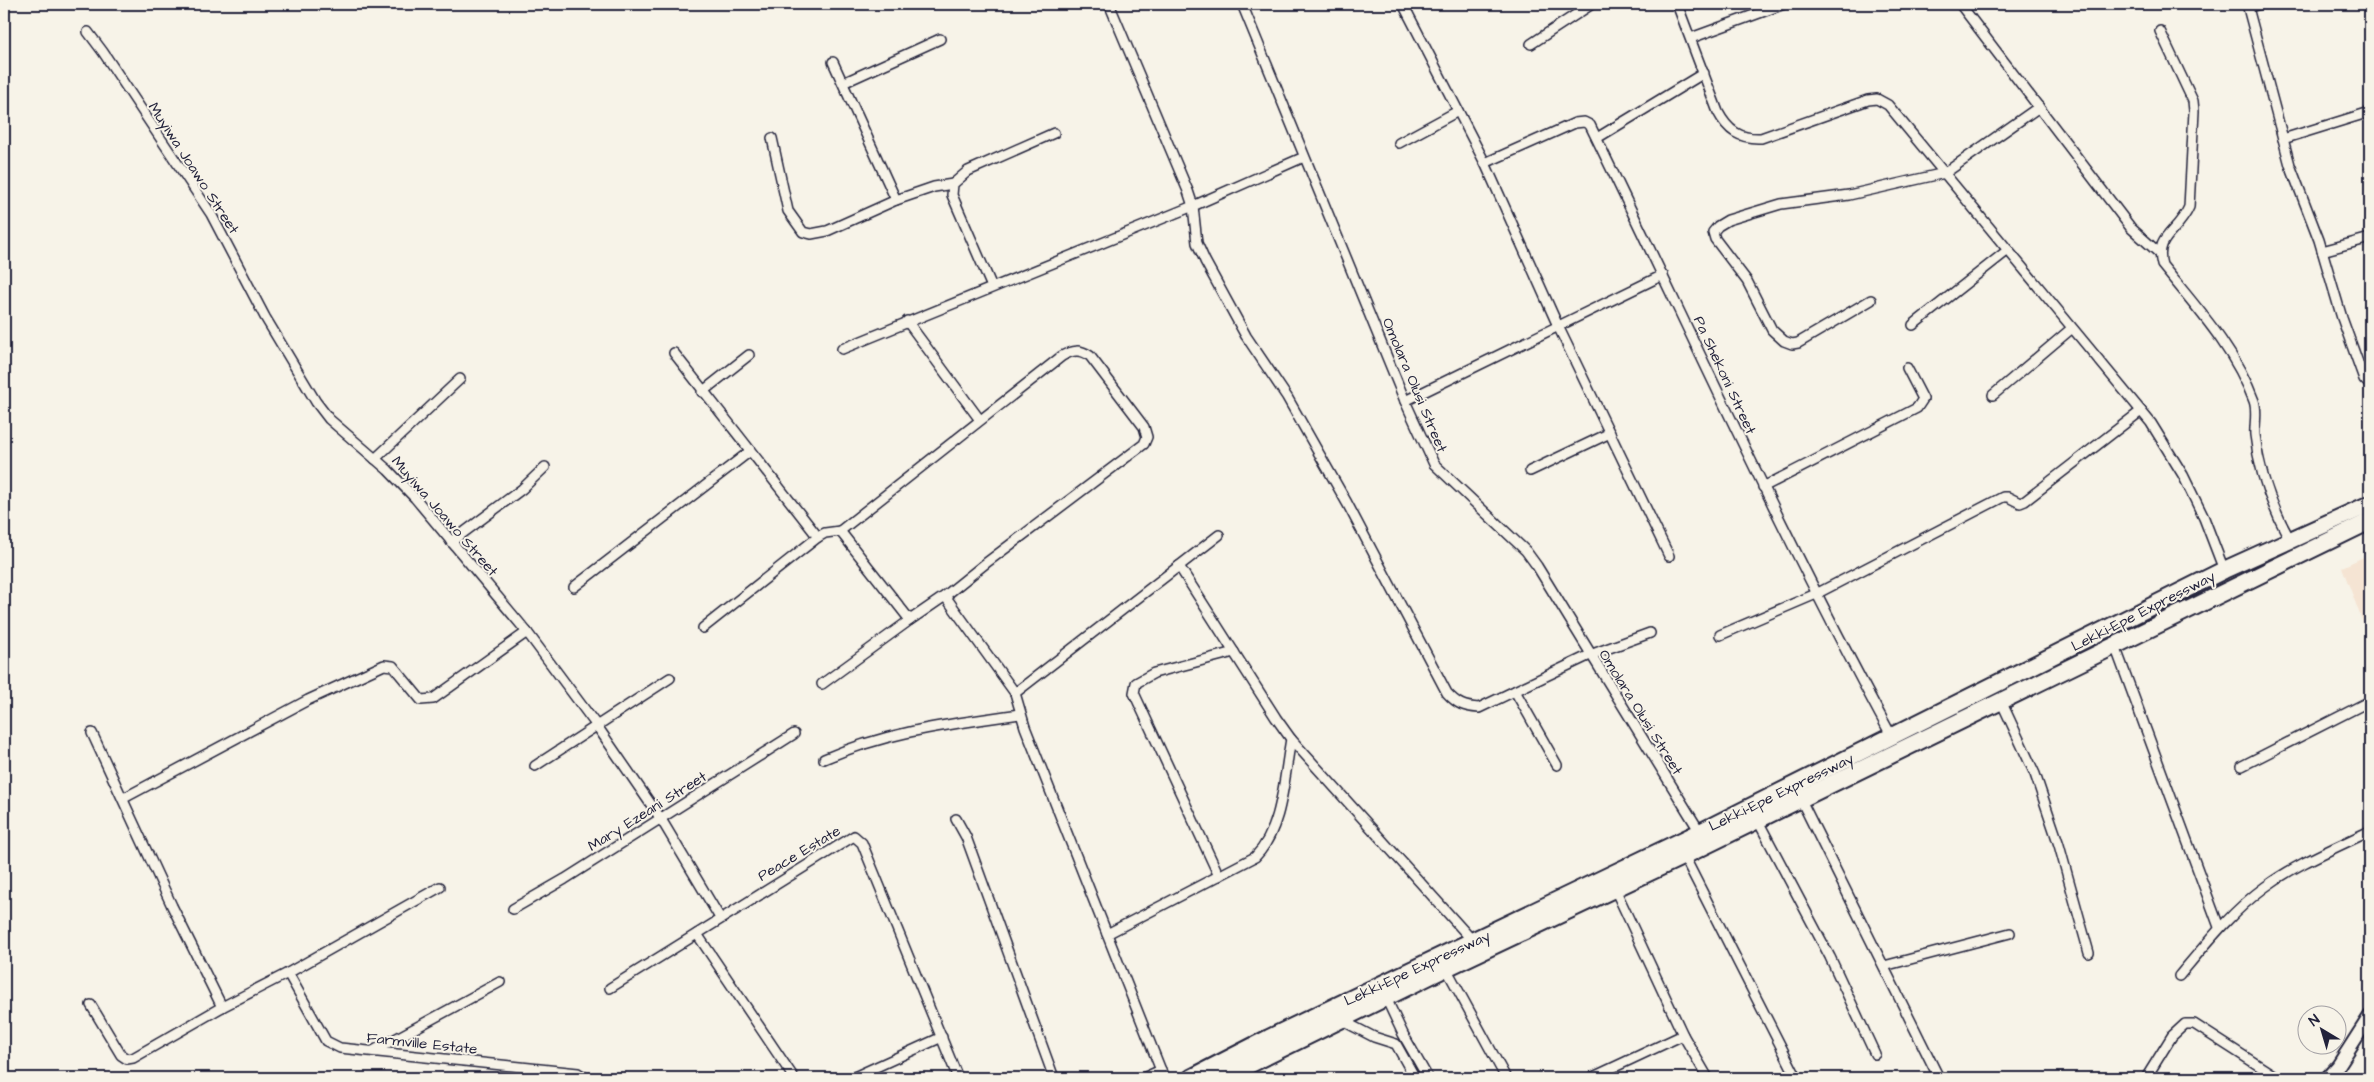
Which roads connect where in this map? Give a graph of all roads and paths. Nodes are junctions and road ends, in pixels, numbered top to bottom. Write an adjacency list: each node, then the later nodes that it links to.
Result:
1 (1242, 4): 26 (street, Omolara Olusi Street)
2 (1403, 4): 19 (street)
3 (1592, 4): 14 (street)
4 (1677, 4): 12 (street)
5 (1784, 4): 12 (street)
6 (1960, 4): 18 (street)
7 (2261, 4): 8 (street)
8 (2248, 5): 24 (street)
9 (1110, 6): 31 (street)
10 (2160, 31): 35 (street)
11 (88, 32): 56 (street, Muyiwa Joawo Street)
12 (1691, 38): 16 (street)
13 (940, 39): 17 (street)
14 (1531, 44)
15 (833, 62): 17 (street)
16 (1704, 73): 23 (street); 28 (street)
17 (843, 83): 30 (street)
18 (2039, 107): 28 (street); 35 (street)
19 (1458, 111): 25 (street); 27 (street)
20 (2370, 112): 24 (street)
21 (1054, 133): 29 (street)
22 (772, 138): 30 (street)
23 (1597, 138): 27 (street, Pa Shekoni Street); 36 (street, Pa Shekoni Street)
24 (2283, 139): 34 (street)
25 (1399, 144)
26 (1304, 157): 31 (street); 51 (street, Omolara Olusi Street)
27 (1485, 163): 41 (street)
28 (1945, 173): 33 (street); 38 (street)
29 (953, 184): 30 (street); 37 (street)
30 (896, 200)
31 (1193, 206): 37 (street); 83 (street)
32 (2370, 238): 34 (street)
33 (2008, 250): 40 (street); 42 (street)
34 (2322, 251): 48 (street)
35 (2159, 253): 65 (street)
36 (1663, 275): 41 (street); 59 (street, Pa Shekoni Street)
37 (992, 287): 39 (street)
38 (1871, 300)
39 (907, 322): 43 (street); 53 (street)
40 (1913, 325)
41 (1558, 326): 51 (street); 54 (street)
42 (2071, 329): 50 (street); 52 (street)
43 (842, 349)
44 (674, 352): 49 (street)
45 (749, 355): 49 (street)
46 (1907, 368): 59 (street)
47 (460, 379): 56 (street)
48 (2370, 385)
49 (702, 392): 55 (street)
50 (1993, 395)
51 (1405, 401): 80 (street, Omolara Olusi Street)
52 (2141, 411): 69 (street); 71 (street)
53 (980, 420): 62 (street); 72 (street)
54 (1610, 432): 58 (street); 67 (street)
55 (749, 452): 64 (street); 70 (street)
56 (375, 459): 66 (street, Muyiwa Joawo Street)
57 (545, 467): 66 (street)
58 (1530, 471)
59 (1763, 487): 71 (street, Pa Shekoni Street)
60 (2370, 504): 65 (highway, Lekki-Epe Expressway)
61 (2370, 521): 78 (highway, Lekki-Epe Expressway)
62 (840, 531): 64 (street); 73 (street)
63 (1219, 535): 68 (street)
64 (818, 537): 74 (street)
65 (2290, 540): 69 (highway, Lekki-Epe Expressway)
66 (451, 542): 75 (street, Muyiwa Joawo Street)
67 (1669, 556)
68 (1179, 566): 79 (street); 84 (street)
69 (2224, 570): 91 (highway, Lekki-Epe Expressway)
70 (574, 587)
71 (1816, 594): 77 (street); 91 (street, Pa Shekoni Street)
72 (945, 596): 73 (street); 84 (street)
73 (910, 620): 82 (street)
74 (703, 628)
75 (527, 632): 88 (street, Muyiwa Joawo Street); 97 (street)
76 (1650, 633): 80 (street)
77 (1720, 635)
78 (2116, 646): 85 (highway, Lekki-Epe Expressway); 110 (street)
79 (1234, 652): 92 (street); 105 (street)
80 (1590, 655): 83 (street); 103 (street, Omolara Olusi Street)
81 (670, 678): 88 (street)
82 (822, 684)
83 (1515, 691): 94 (street)
84 (1015, 693): 87 (street)
85 (2001, 701): 98 (highway, Lekki-Epe Expressway); 115 (street)
86 (2370, 701): 96 (street)
87 (1020, 714): 93 (street); 113 (street)
88 (597, 726): 95 (street); 99 (street, Muyiwa Joawo Street)
89 (92, 733): 97 (street)
90 (794, 734): 99 (street, Mary Ezeani Street)
91 (1892, 737): 103 (highway, Lekki-Epe Expressway)
92 (1292, 738): 105 (street); 114 (street)
93 (824, 759)
94 (1557, 765)
95 (535, 766)
96 (2242, 766)
97 (124, 798): 124 (street)
98 (1800, 798): 101 (highway, Lekki-Epe Expressway); 116 (street)
99 (661, 819): 108 (street, Mary Ezeani Street); 109 (street, Muyiwa Joawo Street)
100 (956, 819): 136 (street)
101 (1757, 819): 104 (highway, Lekki-Epe Expressway); 130 (street)
102 (2370, 830): 110 (street)
103 (1700, 832): 114 (highway, Lekki-Epe Expressway)
104 (1684, 856): 107 (highway, Lekki-Epe Expressway); 145 (street)
105 (1218, 876): 113 (street)
106 (440, 887): 118 (street)
107 (1615, 889): 117 (highway, Lekki-Epe Expressway); 127 (street)
108 (513, 909)
109 (720, 918): 112 (street, Peace Estate); 128 (street, Peace Estate)
110 (2219, 927): 119 (street)
111 (2010, 933): 116 (street)
112 (697, 934): 121 (street, Peace Estate); 133 (street)
113 (1107, 934): 131 (street)
114 (1472, 940): 138 (highway, Lekki-Epe Expressway)
115 (2089, 953)
116 (1884, 966): 146 (street)
117 (1446, 968): 122 (highway, Lekki-Epe Expressway); 142 (street)
118 (290, 976): 124 (street); 129 (street, Farmville Estate)
119 (2180, 976)
120 (500, 982): 129 (street)
121 (610, 988)
122 (1386, 998): 126 (highway, Lekki-Epe Expressway); 141 (street)
123 (91, 1005): 124 (street)
124 (222, 1007)
125 (2370, 1016): 149 (street)
126 (1341, 1020): 139 (highway, Lekki-Epe Expressway); 140 (street)
127 (1683, 1035): 143 (street); 144 (street)
128 (942, 1037): 134 (street); 135 (street, Peace Estate)
129 (373, 1051): 132 (street, Farmville Estate)
130 (1875, 1054)
131 (1162, 1074): 137 (street)
132 (586, 1078)
133 (794, 1078)
134 (852, 1078)
135 (958, 1078)
136 (1054, 1078)
137 (1143, 1078)
138 (1191, 1078)
139 (1222, 1078)
140 (1416, 1078)
141 (1428, 1078)
142 (1506, 1078)
143 (1591, 1078)
144 (1708, 1078)
145 (1797, 1078)
146 (1939, 1078)
147 (2146, 1078): 148 (street)
148 (2278, 1078)
149 (2327, 1078)

